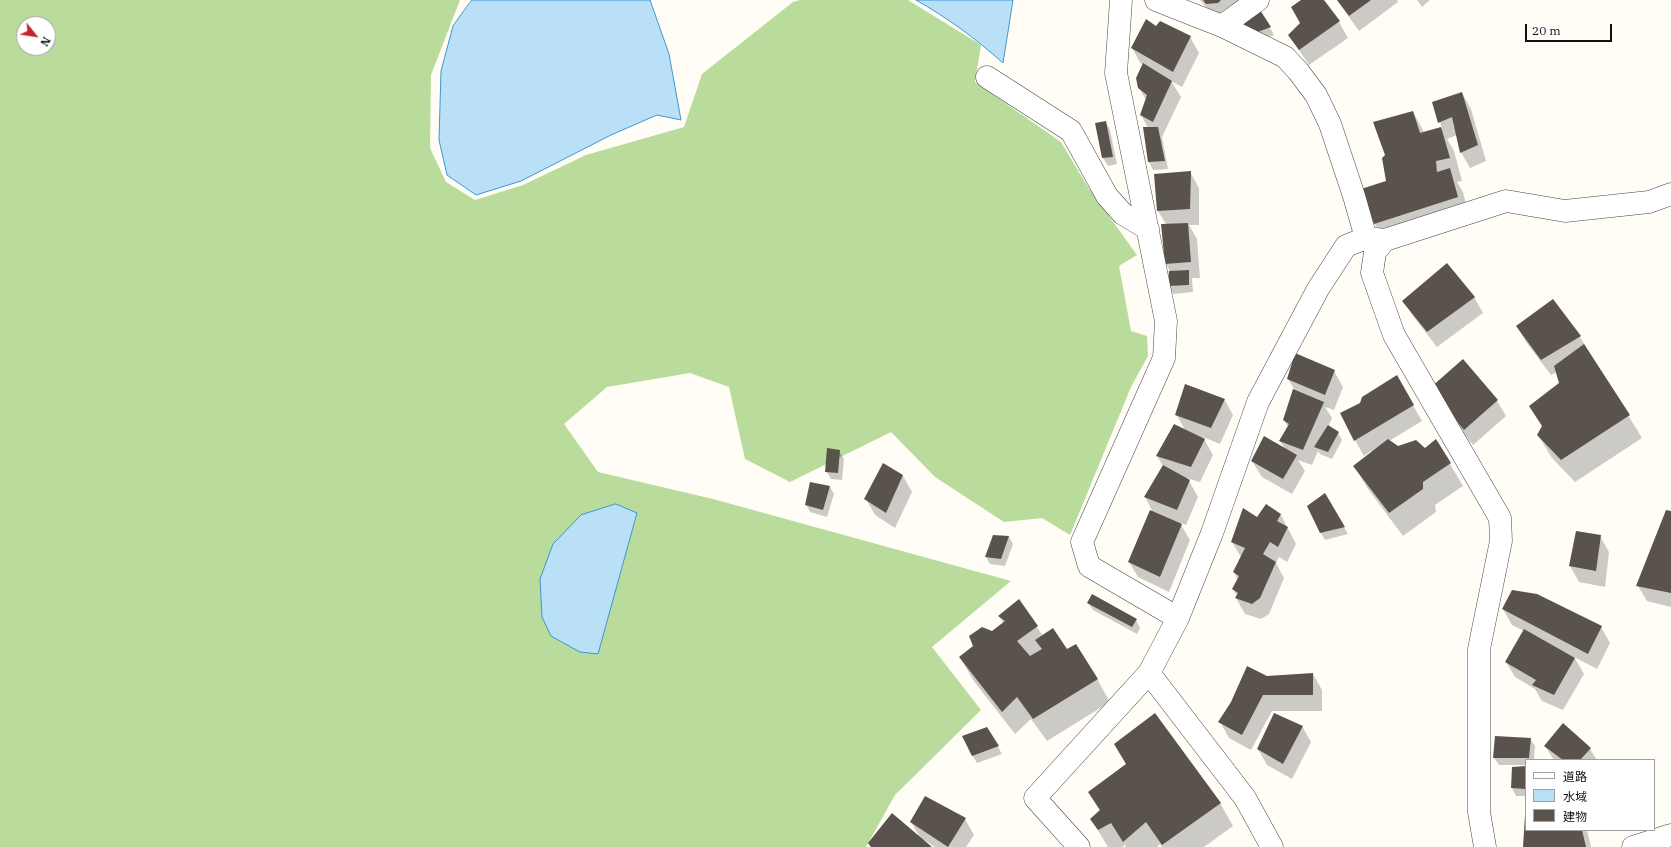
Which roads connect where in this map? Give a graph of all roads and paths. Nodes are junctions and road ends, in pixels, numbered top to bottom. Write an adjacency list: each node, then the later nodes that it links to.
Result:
1 (1121, 0): 7 (street)
2 (1156, 0): 4 (street)
3 (1258, 0): 4 (street)
4 (1222, 26): 8 (street)
5 (987, 78): 7 (street)
6 (1671, 194): 8 (street)
7 (1148, 229): 9 (street)
8 (1376, 239): 9 (street); 14 (street)
9 (1178, 618): 10 (street)
10 (1149, 673): 12 (street); 13 (street)
11 (1671, 835): 15 (street)
12 (1079, 847)
13 (1272, 847)
14 (1485, 847)
15 (1633, 847)

